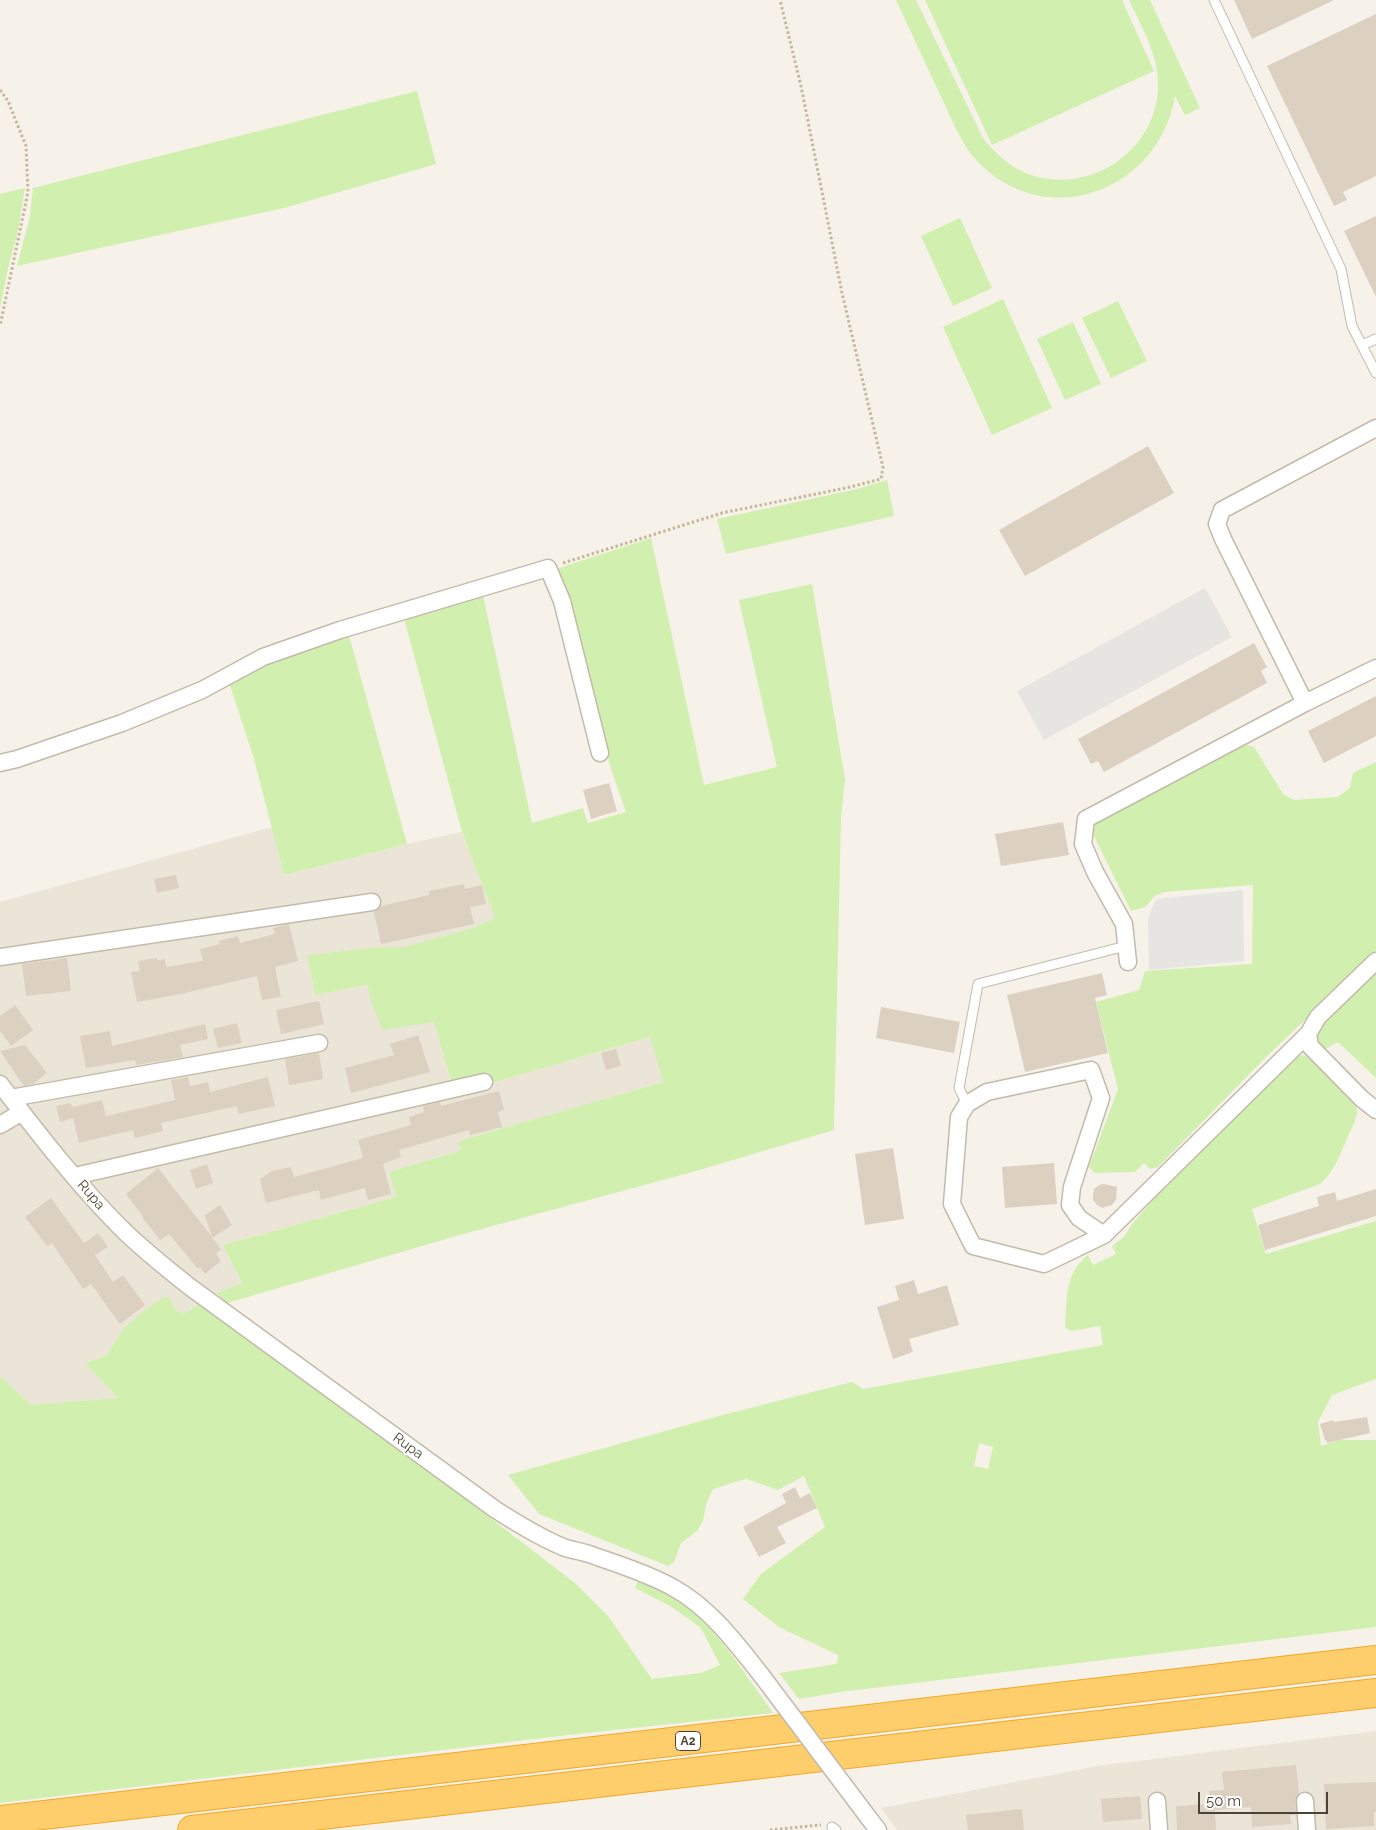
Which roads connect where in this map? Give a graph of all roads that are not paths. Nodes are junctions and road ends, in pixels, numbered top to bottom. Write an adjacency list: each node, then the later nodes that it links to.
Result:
1 (1214, 0): 3 (lane)
2 (1376, 339): 3 (lane)
3 (1362, 345): 4 (lane)
4 (1376, 374)
5 (1376, 428): 7 (street)
6 (1376, 668): 7 (street)
7 (1305, 703): 11 (street)
8 (600, 753): 9 (street)
9 (0, 763)
10 (372, 902): 12 (street)
11 (1127, 954): 19 (lane)
12 (0, 957)
13 (1376, 961): 14 (street)
14 (1308, 1034): 20 (street); 24 (street)
15 (319, 1043): 18 (street)
16 (484, 1082): 23 (street, Rupa)
17 (0, 1084): 18 (street, Rupa)
18 (11, 1098): 21 (street, Rupa)
19 (967, 1104): 24 (street); 24 (street)
20 (1376, 1110)
21 (22, 1112): 22 (street); 23 (street, Rupa)
22 (0, 1125)
23 (75, 1176): 31 (street, Rupa, bridge)
24 (1104, 1235)
25 (1376, 1660): 29 (highway, A2)
26 (1376, 1693): 30 (highway)
27 (1305, 1801): 33 (street)
28 (1157, 1802): 32 (street)
29 (0, 1820)
30 (192, 1830)
31 (878, 1830)
32 (1159, 1830)
33 (1307, 1830)

